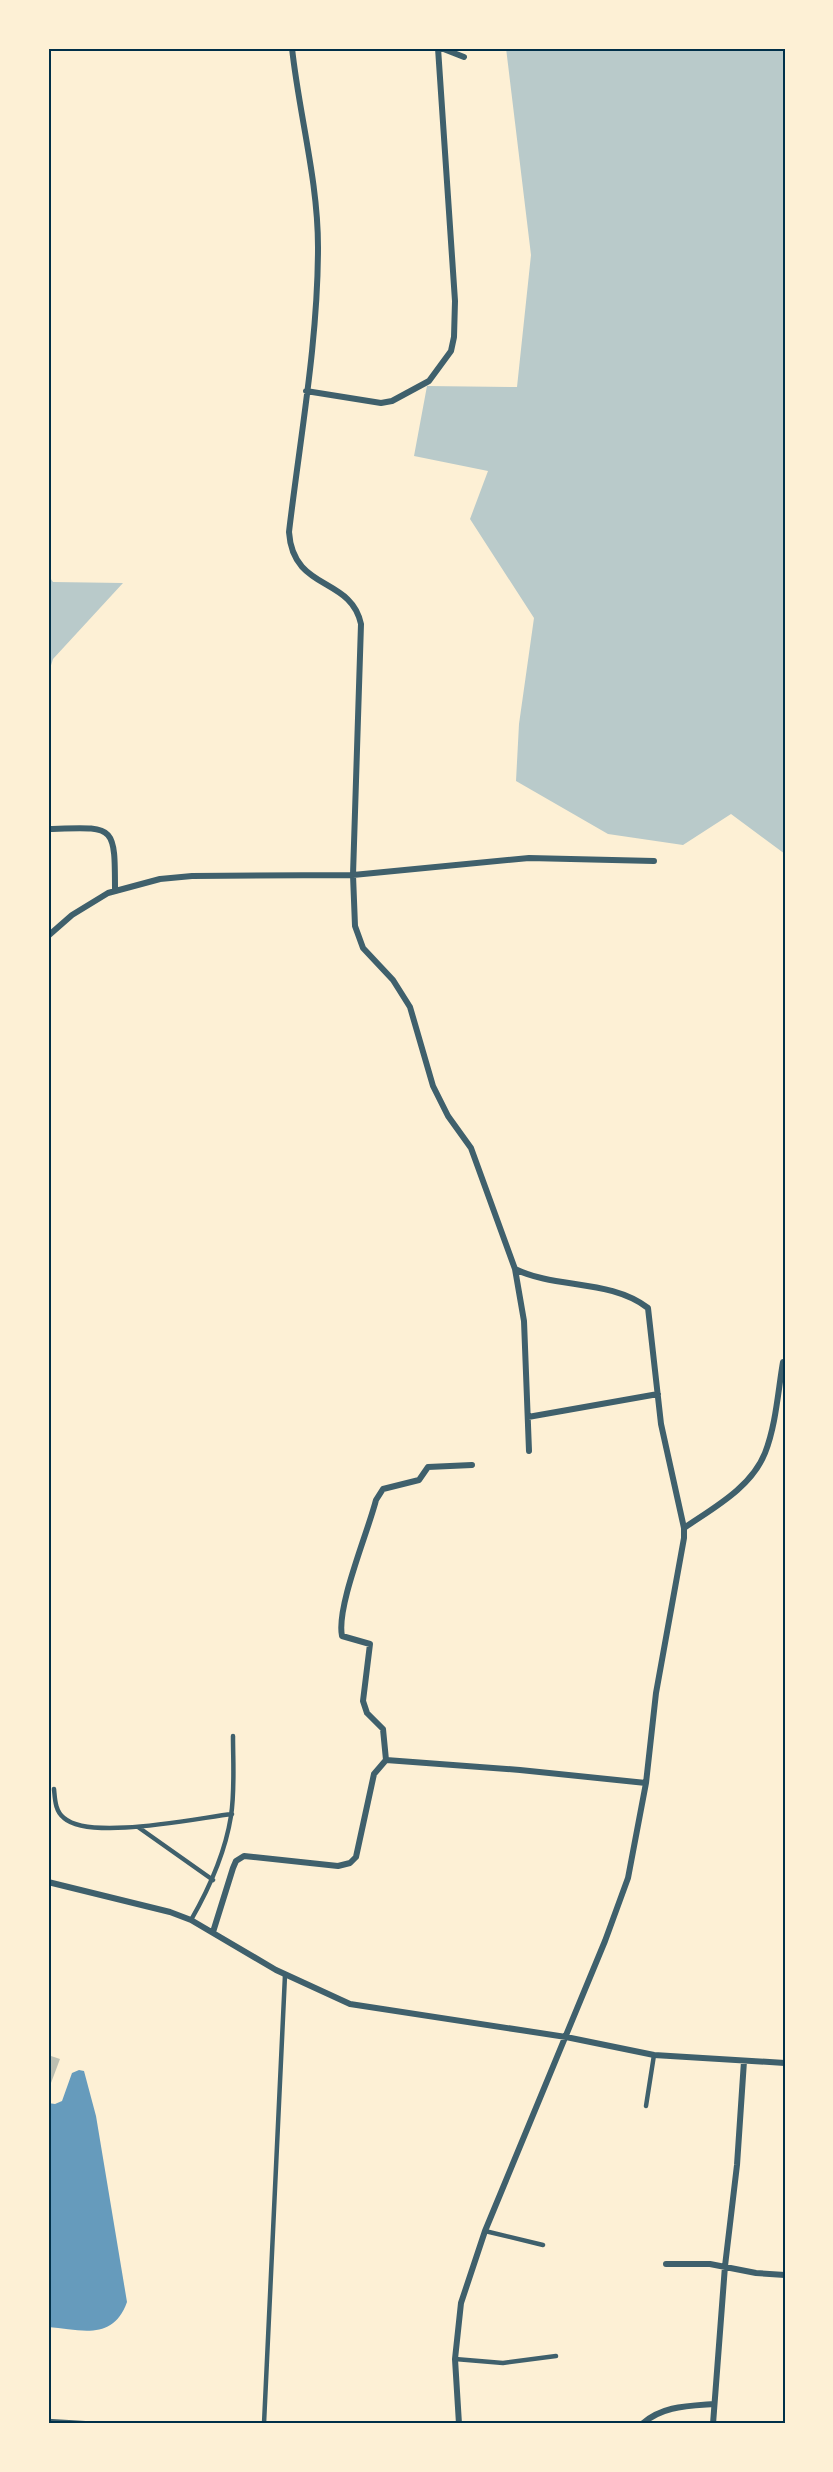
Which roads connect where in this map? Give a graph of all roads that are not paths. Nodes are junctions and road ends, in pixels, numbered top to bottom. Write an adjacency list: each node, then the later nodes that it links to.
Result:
1 (292, 48): 4 (street)
2 (440, 48): 3 (street); 4 (street)
3 (464, 57)
4 (306, 391): 7 (street)
5 (48, 829): 8 (street)
6 (654, 861): 7 (street)
7 (353, 875): 8 (street); 10 (street)
8 (115, 891): 9 (street)
9 (48, 936)
10 (515, 1269): 12 (street); 13 (street)
11 (783, 1362): 16 (street)
12 (658, 1394): 13 (street); 16 (street)
13 (528, 1417): 14 (street)
14 (529, 1451)
15 (472, 1465): 20 (street)
16 (684, 1528): 21 (street)
17 (48, 1658): 18 (street)
18 (48, 1703)
19 (233, 1736): 23 (lane)
20 (386, 1760): 21 (street); 28 (street)
21 (646, 1783): 30 (street)
22 (54, 1789): 24 (lane)
23 (232, 1814): 24 (lane); 25 (lane)
24 (138, 1827): 25 (lane)
25 (213, 1881): 27 (lane)
26 (48, 1882): 27 (street)
27 (191, 1920): 28 (street)
28 (213, 1932): 29 (street)
29 (285, 1975): 30 (street); 45 (lane)
30 (566, 2037): 31 (street); 35 (street)
31 (654, 2055): 32 (street); 34 (lane)
32 (744, 2061): 33 (street); 38 (street)
33 (785, 2063)
34 (646, 2106)
35 (485, 2232): 36 (lane); 41 (street)
36 (543, 2245)
37 (666, 2264): 38 (street)
38 (725, 2266): 39 (street); 42 (street)
39 (785, 2275)
40 (556, 2356): 41 (lane)
41 (455, 2359): 46 (street)
42 (714, 2404): 47 (street); 48 (street)
43 (48, 2421): 44 (lane)
44 (98, 2424)
45 (264, 2424)
46 (459, 2424)
47 (642, 2424)
48 (713, 2424)

